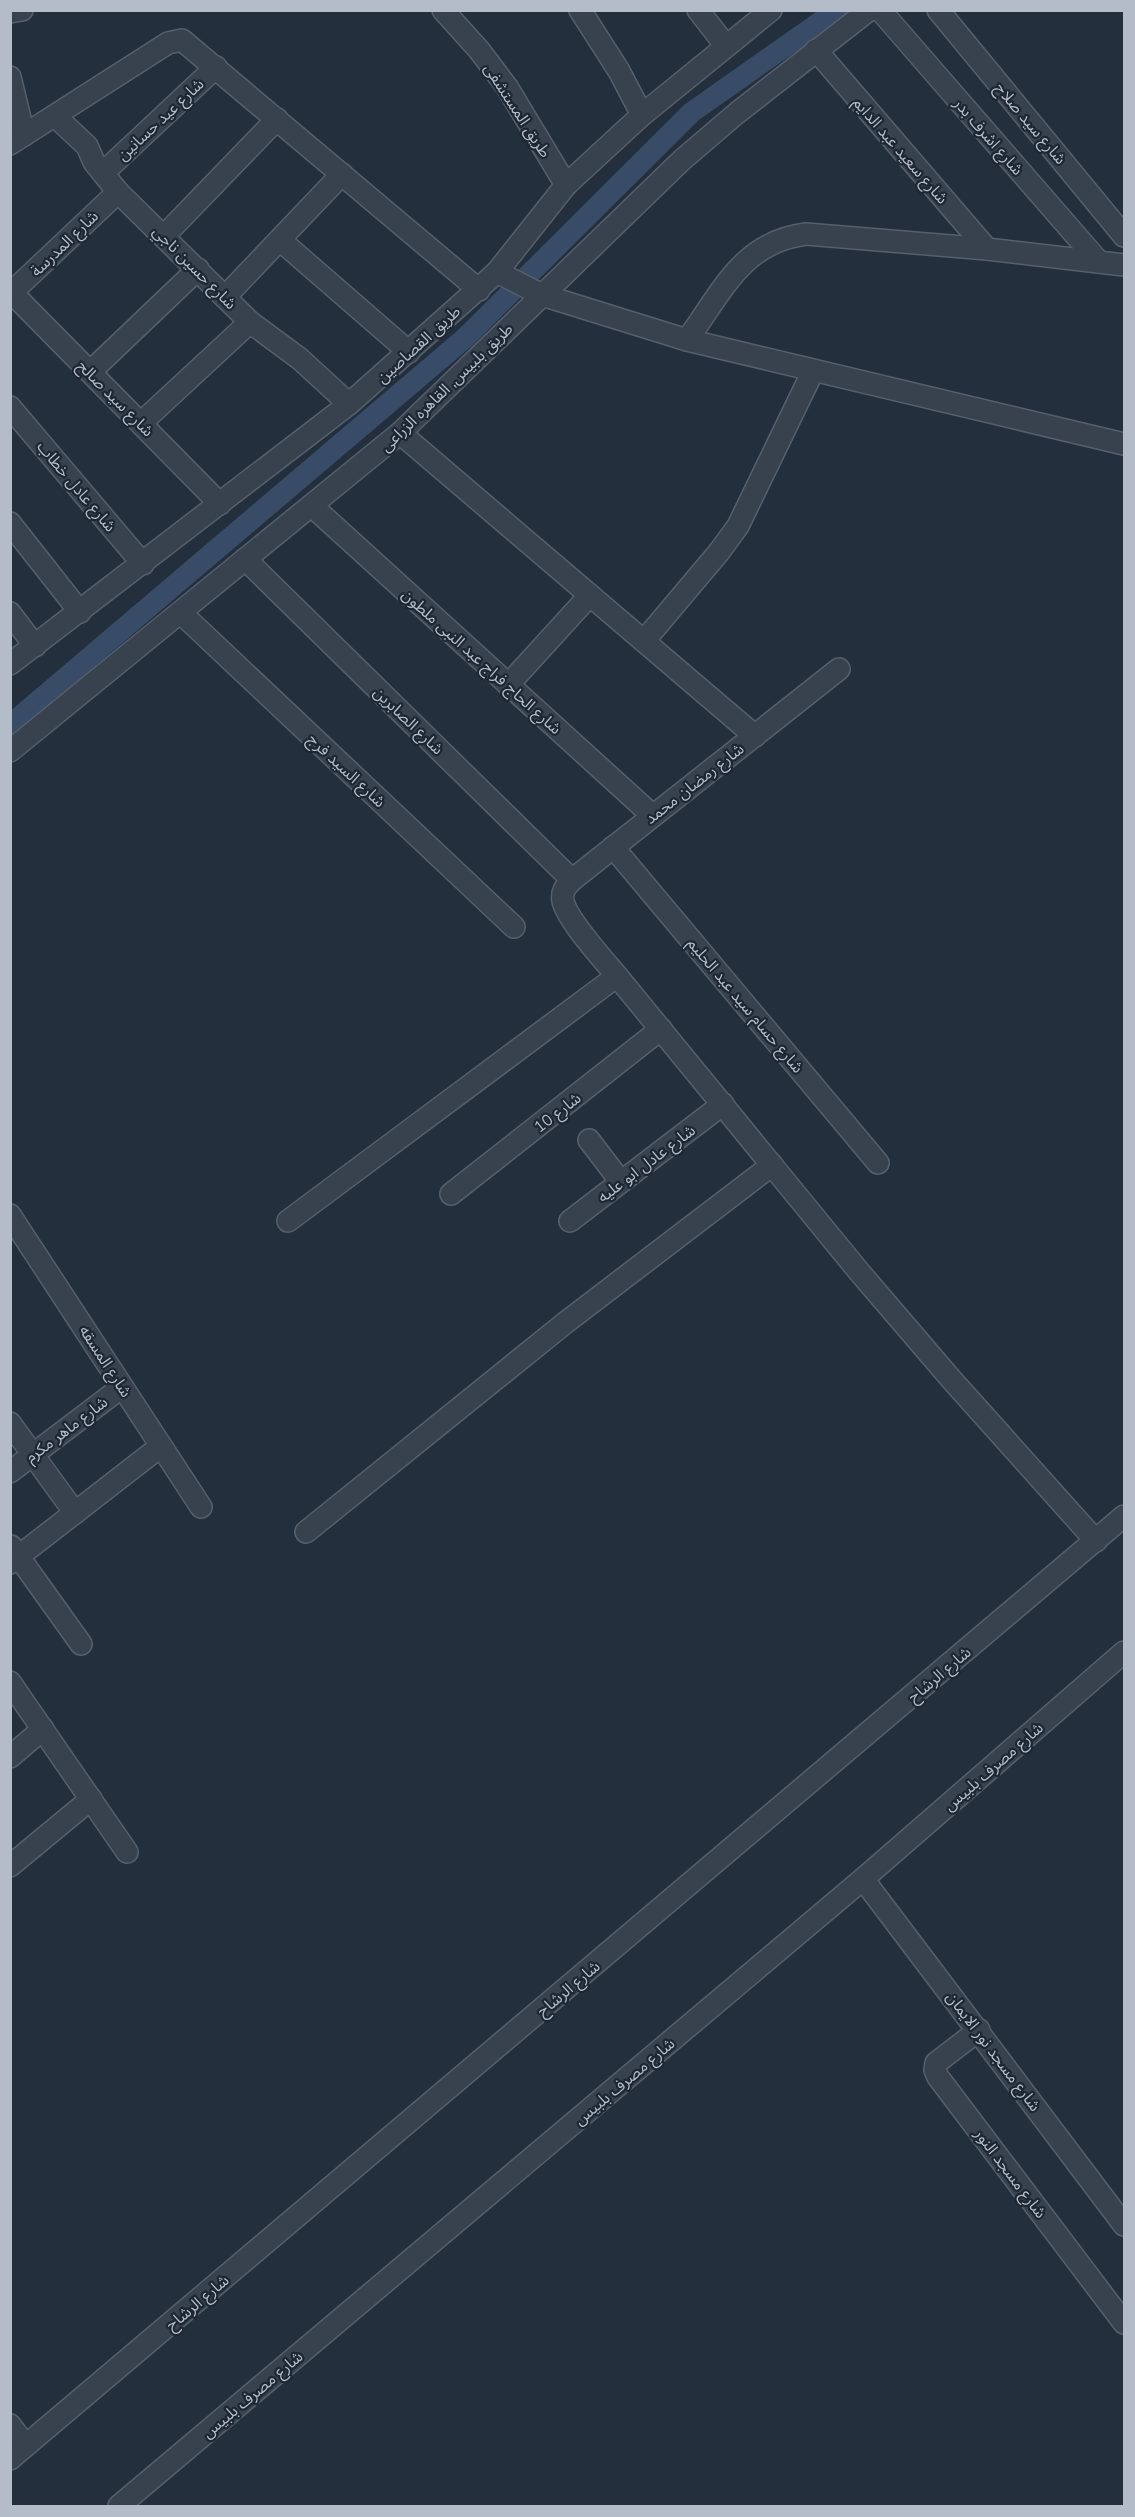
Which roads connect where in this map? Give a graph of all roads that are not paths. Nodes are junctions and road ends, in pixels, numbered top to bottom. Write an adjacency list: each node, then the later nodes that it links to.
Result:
1 (22, 10): 9 (street)
2 (443, 10): 20 (street, طريق المستشفى)
3 (580, 10): 14 (street)
4 (698, 10): 10 (street)
5 (771, 10): 10 (street, طريق القصاصين)
6 (869, 10): 11 (street, طريق بلبيس, القاهره الزراعى)
7 (880, 10): 26 (street, شارع اشرف بدر)
8 (938, 10): 23 (street, شارع سيد صلاح)
9 (10, 12)
10 (726, 46): 14 (street, طريق القصاصين)
11 (816, 50): 25 (street, شارع سعيد عبد الدايم); 32 (street, طريق بلبيس, القاهره الزراعى)
12 (216, 67): 15 (street); 16 (street); 18 (street, شارع عيد حسانين)
13 (10, 77): 17 (street)
14 (642, 115): 20 (street, طريق القصاصين)
15 (55, 116): 17 (street); 18 (street, شارع حسين ناجي)
16 (277, 118): 19 (street); 22 (street)
17 (17, 140)
18 (104, 172): 21 (street, شارع حسين ناجي)
19 (342, 174): 24 (street); 30 (street)
20 (566, 185): 29 (street, طريق القصاصين)
21 (118, 192): 22 (street, شارع حسين ناجي); 31 (street, شارع المدرسة)
22 (164, 236): 28 (street, شارع حسين ناجي)
23 (1125, 236)
24 (280, 240): 33 (street); 36 (street)
25 (987, 249): 26 (street); 35 (street)
26 (1099, 262): 27 (street)
27 (1125, 265)
28 (198, 269): 33 (street, شارع حسين ناجي); 38 (street)
29 (501, 274): 30 (street, طريق القصاصين); 32 (street)
30 (479, 290): 36 (street, طريق القصاصين)
31 (11, 293): 38 (street, شارع سيد صالح)
32 (537, 293): 35 (street); 42 (street, طريق بلبيس, القاهره الزراعى)
33 (225, 297): 34 (street, شارع حسين ناجي)
34 (250, 322): 39 (street, شارع حسين ناجي); 41 (street)
35 (687, 340): 37 (street)
36 (409, 352): 39 (street, طريق القصاصين)
37 (813, 371): 43 (street); 53 (street)
38 (90, 372): 41 (street, شارع سيد صالح)
39 (349, 405): 44 (street, طريق القصاصين)
40 (10, 407): 48 (street, شارع عادل خطاب)
41 (141, 423): 44 (street, شارع سيد صالح)
42 (400, 433): 45 (street, طريق بلبيس, القاهره الزراعى); 49 (street)
43 (1125, 444)
44 (220, 504): 48 (street, طريق القصاصين)
45 (312, 506): 47 (street, طريق بلبيس, القاهره الزراعى); 57 (street, شارع الحاج فراج عبد النبى ملطون)
46 (10, 523): 50 (street)
47 (245, 560): 52 (street, طريق بلبيس, القاهره الزراعى); 62 (street, شارع الصابرين)
48 (143, 564): 50 (street, طريق القصاصين)
49 (590, 595): 53 (street); 57 (street)
50 (80, 612): 54 (street, طريق القصاصين)
51 (10, 613): 54 (street)
52 (181, 613): 59 (street, طريق بلبيس, القاهره الزراعى); 63 (street, شارع السيد فرج)
53 (644, 641): 58 (street)
54 (35, 645): 55 (street, طريق القصاصين)
55 (10, 664)
56 (839, 669): 58 (street, شارع رمضان محمد)
57 (508, 685): 60 (street, شارع الحاج فراج عبد النبى ملطون)
58 (755, 736): 60 (street, شارع رمضان محمد)
59 (10, 751)
60 (653, 816): 61 (street, شارع رمضان محمد)
61 (613, 847): 62 (street, شارع رمضان محمد); 68 (street, شارع حسام سيد عبد الحليم)
62 (572, 880): 64 (street)
63 (514, 927)
64 (617, 976): 65 (street); 73 (street)
65 (661, 1029): 66 (street); 71 (street, شارع 10)
66 (723, 1104): 69 (street); 70 (street, شارع عادل ابو عليه)
67 (589, 1140): 70 (street)
68 (878, 1163)
69 (772, 1165): 83 (street); 84 (street)
70 (621, 1182): 74 (street, شارع عادل ابو عليه)
71 (451, 1194)
72 (10, 1215): 75 (street, شارع المسقه)
73 (288, 1221)
74 (570, 1221)
75 (123, 1387): 77 (street, شارع المسقه); 78 (street, شارع ماهر مكرم)
76 (10, 1423): 78 (street)
77 (161, 1446): 80 (street, شارع المسقه); 81 (street)
78 (33, 1455): 79 (street, شارع ماهر مكرم); 81 (street)
79 (10, 1472)
80 (201, 1507)
81 (75, 1513): 85 (street)
82 (1125, 1516): 84 (street, شارع الرشاح)
83 (306, 1532)
84 (1096, 1540): 99 (street, شارع الرشاح)
85 (13, 1555): 86 (street)
86 (81, 1644)
87 (1125, 1652): 94 (street, شارع مصرف بلبيس)
88 (10, 1682): 89 (street)
89 (43, 1729): 90 (street); 91 (street)
90 (10, 1757)
91 (91, 1799): 92 (street); 93 (street)
92 (127, 1852)
93 (10, 1866)
94 (863, 1879): 95 (street, شارع مسجد نور الايمان); 100 (street, شارع مصرف بلبيس)
95 (979, 2030): 96 (street, شارع مسجد نور الايمان); 97 (street, شارع مسجد النور)
96 (1125, 2224)
97 (1125, 2323)
98 (10, 2426): 99 (street)
99 (18, 2452)
100 (119, 2506)

